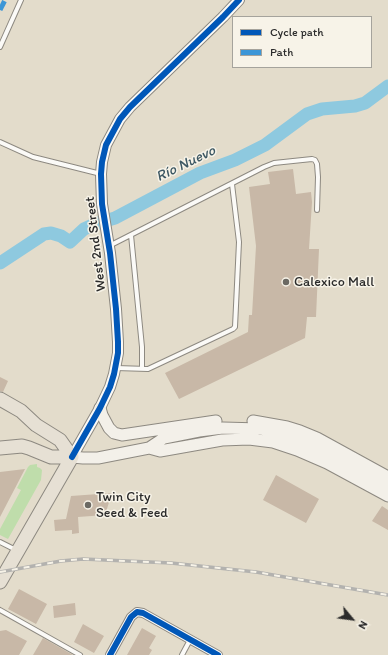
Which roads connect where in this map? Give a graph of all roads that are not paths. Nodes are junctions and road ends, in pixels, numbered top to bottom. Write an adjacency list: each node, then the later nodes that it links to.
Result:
1 (21, 0): 3 (lane)
2 (238, 0): 5 (street, West 2nd Street)
3 (0, 47)
4 (0, 142): 5 (lane)
5 (101, 174): 9 (street, West 2nd Street)
6 (232, 184): 7 (lane); 8 (lane); 11 (lane)
7 (317, 210)
8 (131, 235): 9 (lane); 11 (lane)
9 (109, 246): 10 (street, West 2nd Street)
10 (116, 368): 11 (lane); 13 (street, West 2nd Street)
11 (142, 369)
12 (0, 399): 16 (highway)
13 (100, 408): 16 (street, West 2nd Street); 17 (main road)
14 (0, 448): 16 (highway)
15 (149, 448): 16 (main road); 18 (main road); 19 (main road)
16 (72, 456): 21 (highway, West 2nd Street)
17 (388, 477)
18 (388, 486)
19 (388, 496)
20 (0, 542): 21 (lane)
21 (18, 551): 22 (highway, West 2nd Street)
22 (0, 582)
23 (0, 610): 25 (lane)
24 (190, 640): 26 (street); 27 (lane); 28 (street)
25 (80, 655)
26 (110, 655)
27 (182, 655)
28 (218, 655)

